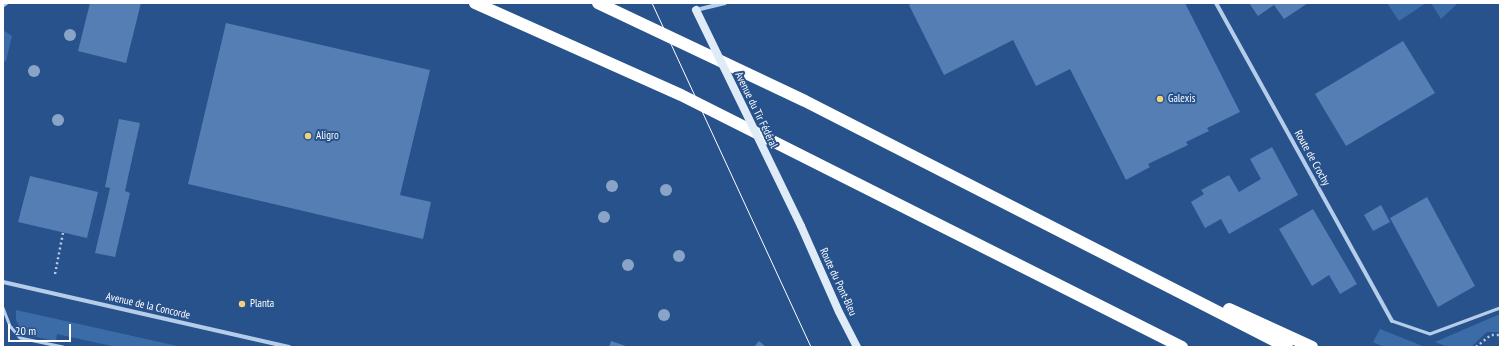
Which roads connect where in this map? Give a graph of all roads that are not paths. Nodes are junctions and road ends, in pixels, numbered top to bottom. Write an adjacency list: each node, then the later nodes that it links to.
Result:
1 (7, 3): 6 (lane)
2 (475, 3): 17 (highway)
3 (598, 3): 9 (highway)
4 (726, 3): 7 (street)
5 (1216, 3): 13 (street, Route de Crochy)
6 (3, 6)
7 (694, 7): 8 (main road, Avenue du Tir Fédéral, bridge)
8 (801, 226): 16 (main road, Route du Pont-Bleu)
9 (1090, 246): 18 (highway); 19 (highway)
10 (3, 282): 15 (street, Avenue de la Concorde)
11 (3, 308): 14 (lane)
12 (1500, 308): 13 (lane)
13 (1392, 322)
14 (63, 347)
15 (289, 347)
16 (857, 347)
17 (1182, 347)
18 (1287, 347)
19 (1312, 347)

